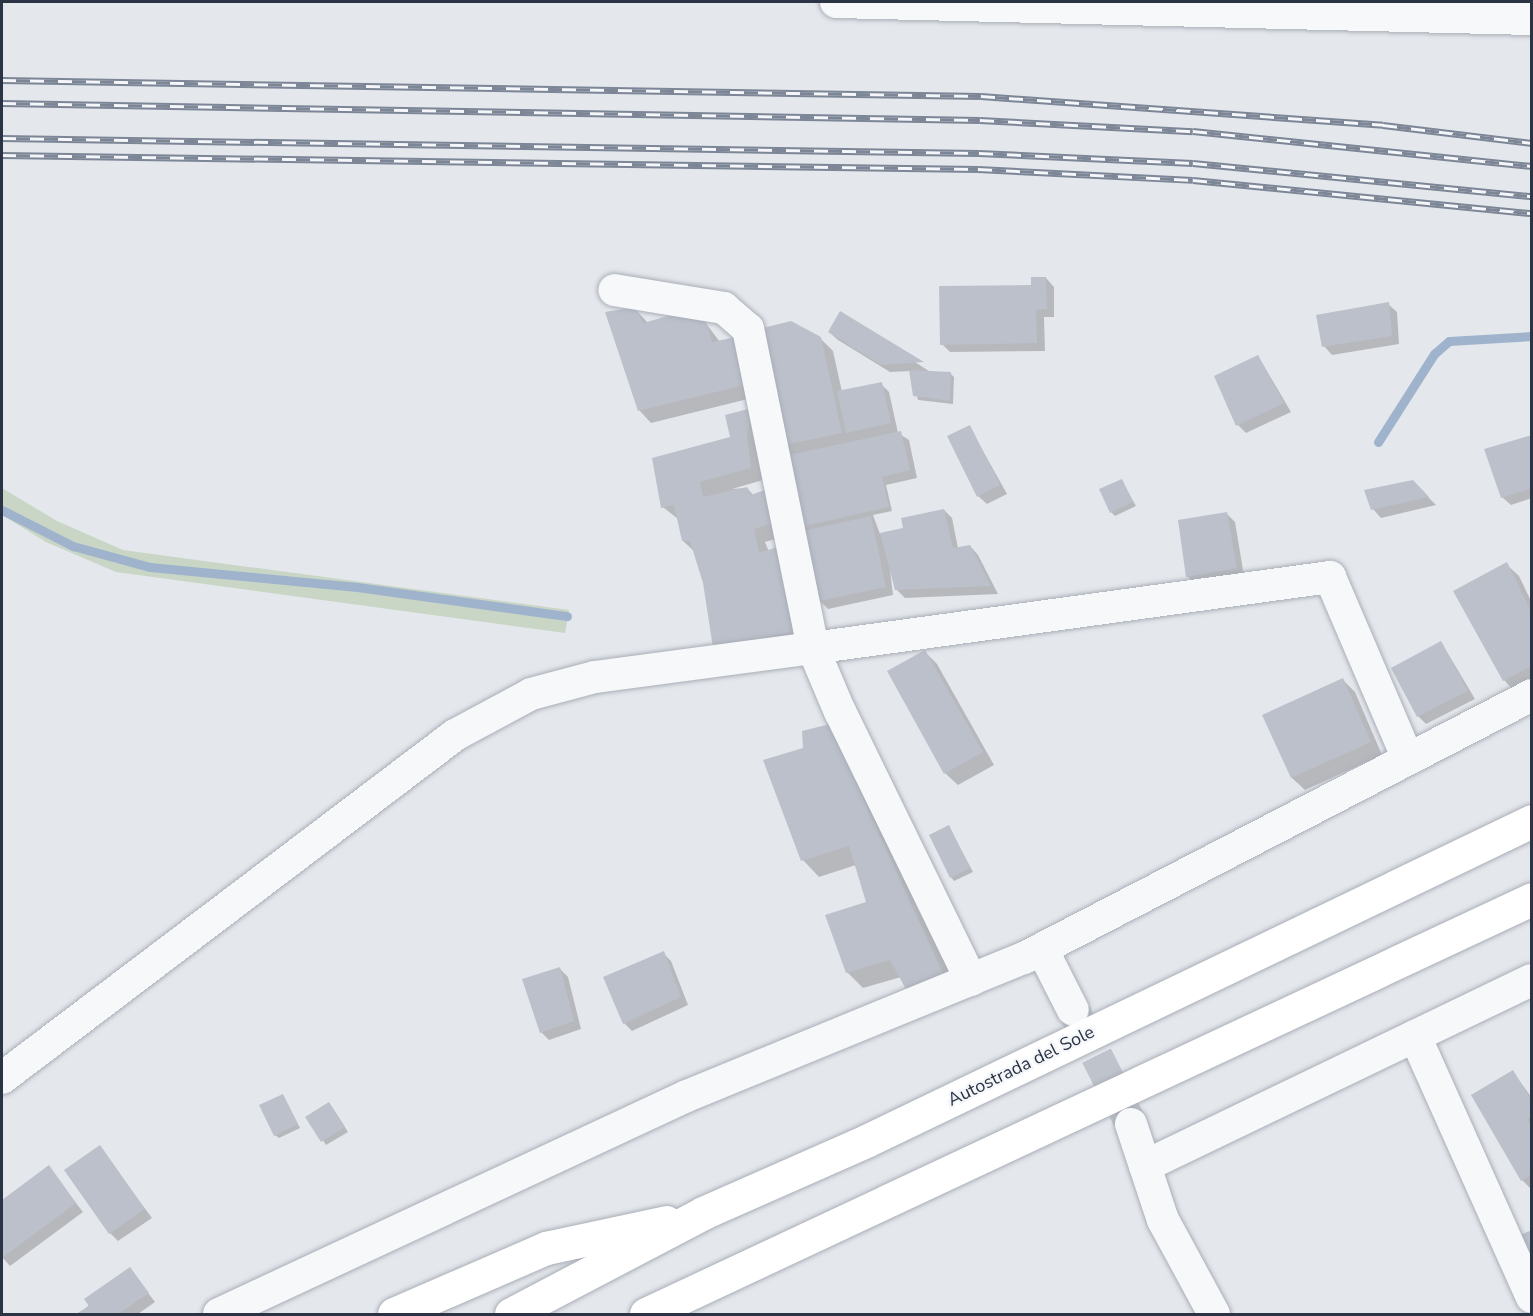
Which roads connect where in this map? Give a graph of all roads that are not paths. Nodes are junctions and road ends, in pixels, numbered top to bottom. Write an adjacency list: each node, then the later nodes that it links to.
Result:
1 (836, 2): 2 (street)
2 (1532, 19)
3 (614, 290): 4 (street)
4 (813, 648): 6 (street); 10 (street); 14 (street)
5 (1532, 695): 6 (street)
6 (1407, 759): 9 (street)
7 (1532, 821): 17 (highway, Autostrada del Sole)
8 (1532, 899): 22 (highway)
9 (1042, 949): 10 (street); 12 (street)
10 (971, 980): 19 (street)
11 (1532, 980): 13 (street)
12 (1073, 1010)
13 (1415, 1036): 16 (street); 18 (street)
14 (2, 1078)
15 (1131, 1124): 16 (street)
16 (1145, 1166): 23 (street)
17 (703, 1213): 20 (highway); 21 (highway, Autostrada del Sole)
18 (1532, 1298)
19 (219, 1314)
20 (394, 1314)
21 (512, 1314)
22 (646, 1314)
23 (1214, 1314)

